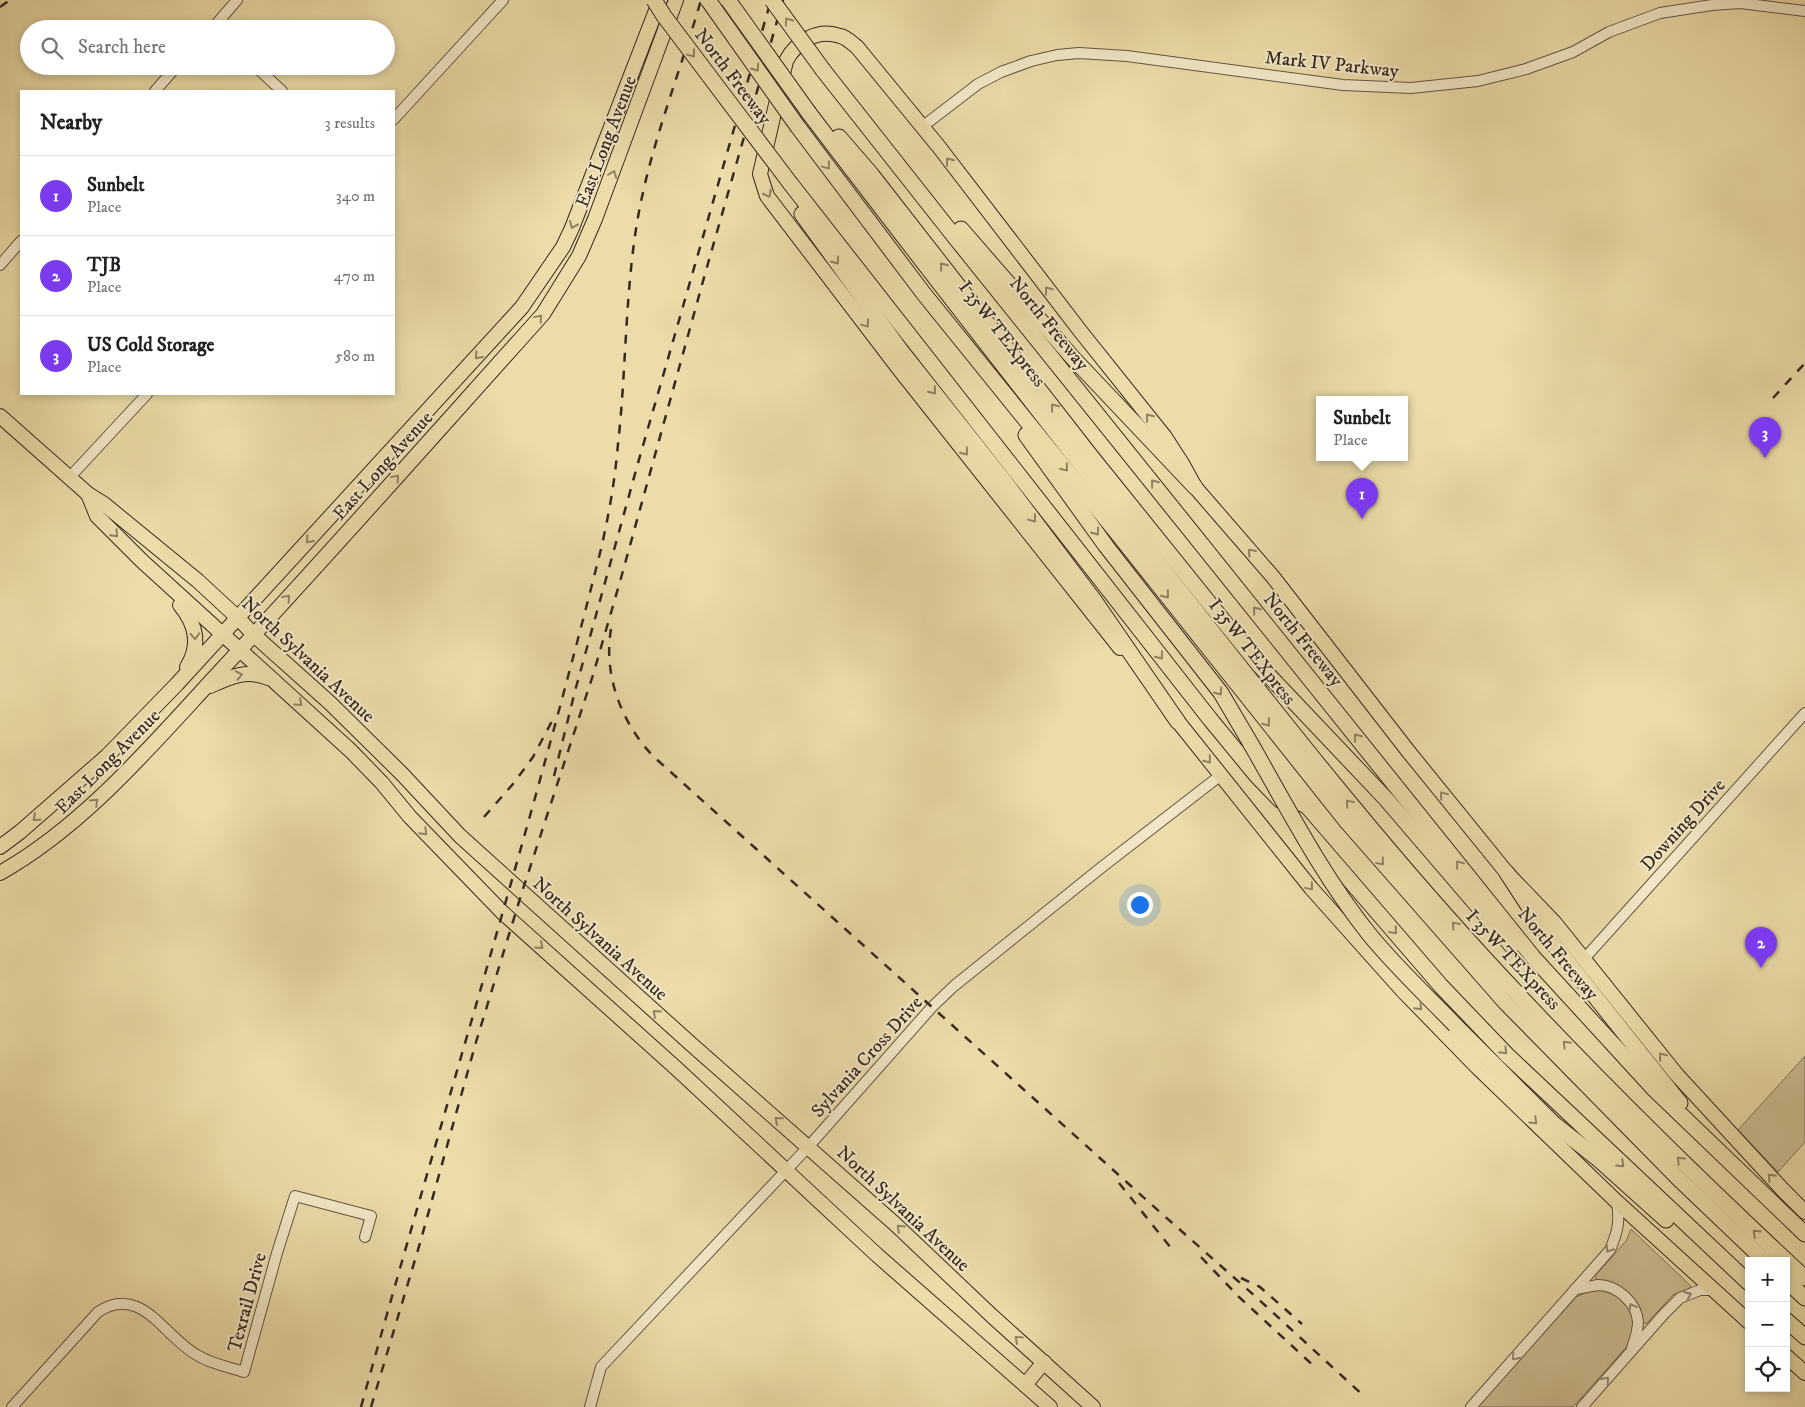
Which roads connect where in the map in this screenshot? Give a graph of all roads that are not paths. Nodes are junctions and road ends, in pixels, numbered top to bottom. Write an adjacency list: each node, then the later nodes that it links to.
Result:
1 (237, 0): 10 (street)
2 (503, 0): 18 (street)
3 (654, 0): 22 (highway, North Freeway, one-way to 22, bridge)
4 (660, 0): 11 (main road, East Long Avenue)
5 (676, 0): 12 (main road, East Long Avenue)
6 (708, 0): 26 (highway, I 35W TEXpress, one-way to 26, bridge)
7 (728, 0): 17 (highway, bridge)
8 (772, 0): 23 (highway, North Freeway, one-way to 8, bridge)
9 (1805, 11): 21 (street, Mark IV Parkway)
10 (220, 20)
11 (644, 42): 12 (main road); 19 (main road, East Long Avenue)
12 (659, 49): 20 (main road, East Long Avenue)
13 (169, 75): 15 (street)
14 (265, 75): 16 (street)
15 (155, 90)
16 (281, 90)
17 (810, 109): 51 (highway, one-way to 17); 61 (highway, I 35W TEXpress, one-way to 17)
18 (395, 118)
19 (614, 122): 20 (main road); 29 (main road, East Long Avenue, one-way to 29)
20 (630, 127): 30 (main road, East Long Avenue, one-way to 20)
21 (922, 127): 32 (main road, North Freeway, one-way to 21); 44 (main road, North Freeway, one-way to 44)
22 (788, 188): 44 (highway, one-way to 44); 62 (highway, one-way to 62)
23 (921, 193): 32 (highway); 51 (highway, North Freeway, one-way to 23)
24 (20, 242): 25 (street)
25 (0, 265)
26 (924, 294): 60 (highway, I 35W TEXpress, one-way to 60); 66 (highway, one-way to 66, bridge)
27 (146, 395): 31 (street)
28 (0, 416): 31 (main road, North Sylvania Avenue)
29 (412, 427): 30 (main road); 36 (main road, East Long Avenue, one-way to 36)
30 (428, 442): 38 (main road, East Long Avenue, one-way to 30)
31 (69, 478): 33 (main road, North Sylvania Avenue)
32 (1195, 487): 50 (main road, North Freeway, one-way to 32)
33 (88, 494): 34 (main road, North Sylvania Avenue); 35 (main road, North Sylvania Avenue, one-way to 35)
34 (155, 546): 35 (main road); 36 (main road, North Sylvania Avenue)
35 (145, 565): 37 (main road, North Sylvania Avenue); 41 (main road, one-way to 41)
36 (238, 618): 37 (main road, East Long Avenue); 38 (main road, North Sylvania Avenue)
37 (222, 635): 39 (main road, North Sylvania Avenue); 41 (main road, East Long Avenue)
38 (254, 635): 39 (main road, East Long Avenue); 46 (main road, North Sylvania Avenue)
39 (239, 650): 40 (main road, North Sylvania Avenue); 42 (main road, East Long Avenue)
40 (273, 680): 42 (main road, one-way to 40); 47 (main road, North Sylvania Avenue, one-way to 47)
41 (177, 684): 48 (main road, East Long Avenue, one-way to 48)
42 (205, 688): 49 (main road, East Long Avenue, one-way to 42)
43 (1805, 714): 52 (street, Downing Drive)
44 (1178, 722): 45 (main road, North Freeway, one-way to 45)
45 (1221, 776): 54 (street, Sylvania Cross Drive); 56 (main road, North Freeway, one-way to 56)
46 (424, 798): 47 (main road); 54 (main road, North Sylvania Avenue, one-way to 46)
47 (410, 817): 55 (main road, North Sylvania Avenue, one-way to 55)
48 (0, 847)
49 (0, 873)
50 (1507, 873): 52 (main road, North Freeway); 53 (highway)
51 (1532, 957): 53 (highway, North Freeway)
52 (1584, 959): 57 (main road, North Freeway, one-way to 52)
53 (1692, 1126): 58 (highway, North Freeway)
54 (809, 1146): 55 (street, Sylvania Cross Drive); 73 (main road, North Sylvania Avenue, one-way to 54)
55 (786, 1170): 75 (main road, North Sylvania Avenue); 77 (street, Sylvania Cross Drive)
56 (1617, 1202): 64 (street, one-way to 64); 65 (main road, North Freeway)
57 (1805, 1212)
58 (1805, 1234)
59 (364, 1237): 76 (street, Texrail Drive)
60 (1762, 1257)
61 (1805, 1278)
62 (1745, 1279)
63 (1790, 1284): 67 (highway)
64 (1576, 1289): 71 (street, one-way to 64); 80 (street, one-way to 80)
65 (1715, 1290): 68 (main road, North Freeway); 71 (street, one-way to 65)
66 (1745, 1291)
67 (1805, 1298)
68 (1745, 1318)
69 (1790, 1324): 70 (highway)
70 (1805, 1337)
71 (1630, 1354): 81 (street, one-way to 71)
72 (1790, 1360): 74 (main road)
73 (1044, 1362): 75 (main road); 79 (main road, North Sylvania Avenue)
74 (1805, 1373)
75 (1025, 1386): 78 (main road, North Sylvania Avenue)
76 (12, 1407)
77 (590, 1407)
78 (1050, 1407)
79 (1094, 1407)
80 (1471, 1407)
81 (1582, 1407)

